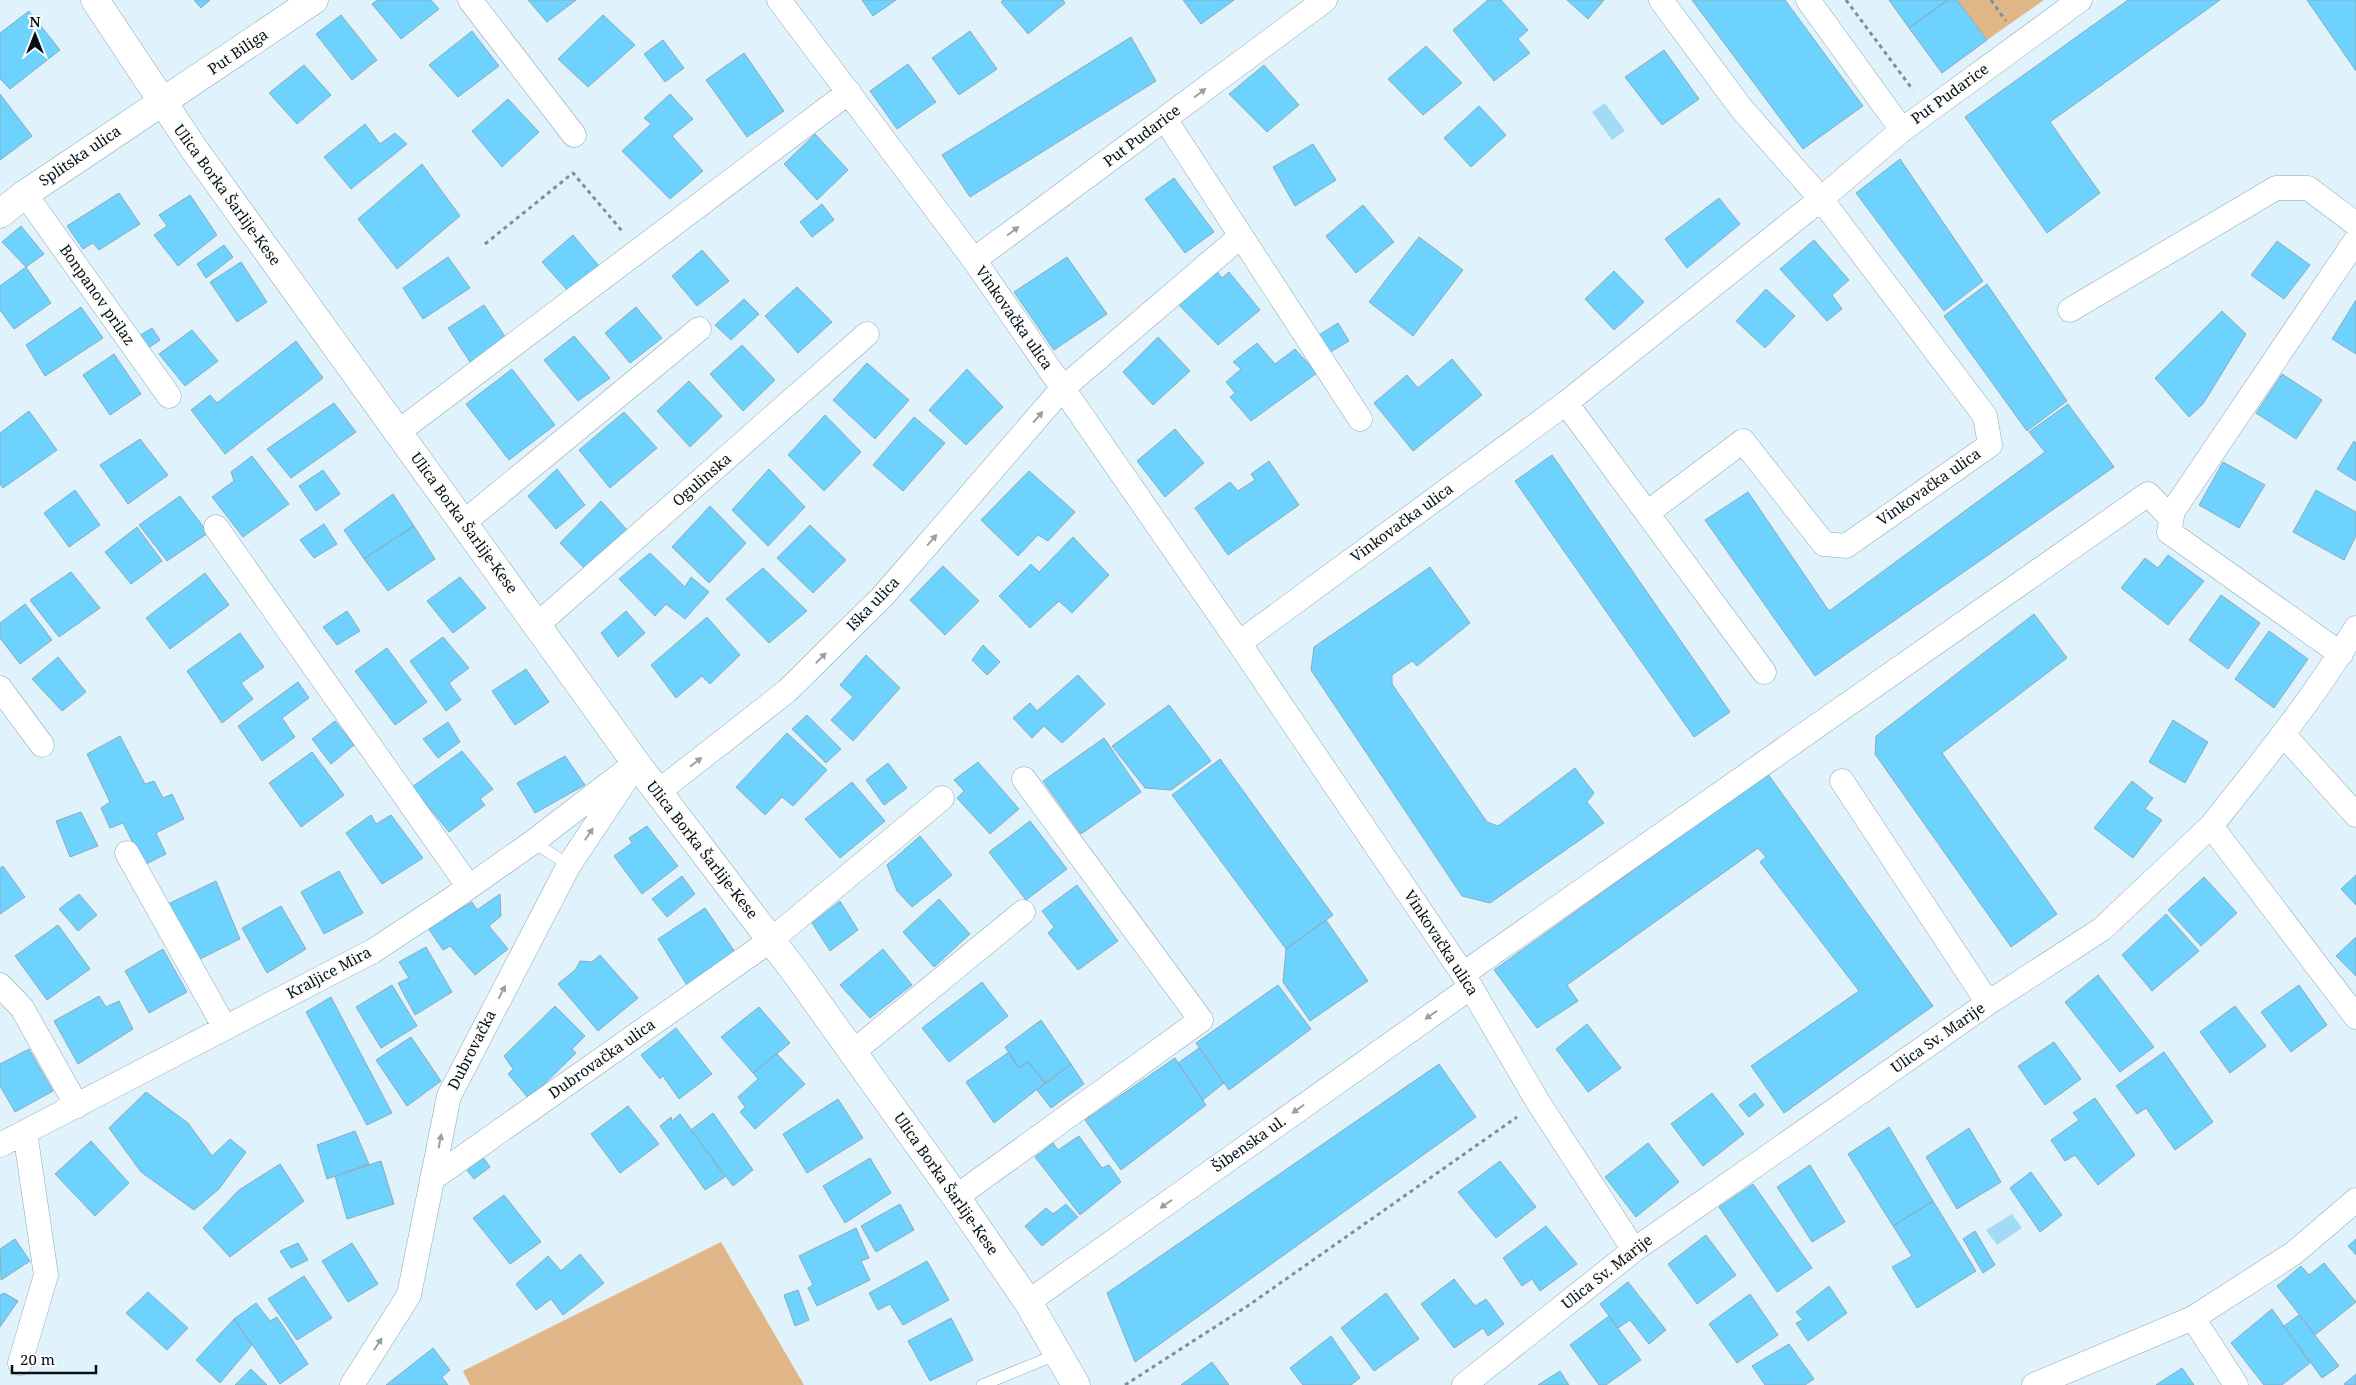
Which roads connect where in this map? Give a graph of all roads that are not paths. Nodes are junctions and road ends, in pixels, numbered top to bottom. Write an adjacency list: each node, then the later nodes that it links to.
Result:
1 (95, 0): 10 (street, Ulica Borka Šarlije-Kese)
2 (314, 0): 10 (street, Put Biliga)
3 (470, 0): 13 (street)
4 (779, 0): 9 (street, Vinkovačka ulica)
5 (1661, 0): 15 (street)
6 (1808, 0): 12 (street, Put Pudarice)
7 (2080, 0): 12 (street, Put Pudarice)
8 (1313, 3): 11 (street, Put Pudarice, one-way to 8)
9 (849, 92): 20 (street, Vinkovačka ulica); 28 (street)
10 (162, 103): 14 (street, Splitska ulica); 28 (street, Ulica Borka Šarlije-Kese)
11 (1165, 119): 18 (street); 20 (street, Put Pudarice, one-way to 11)
12 (1902, 130): 15 (street, Vinkovačka ulica)
13 (574, 135)
14 (25, 194): 16 (street, Splitska ulica); 25 (street, Bonpanov prilaz)
15 (1821, 199): 26 (street, Vinkovačka ulica); 29 (street, Vinkovačka ulica)
16 (0, 214)
17 (2356, 224): 21 (street)
18 (1241, 236): 24 (street, Iška ulica); 27 (street)
19 (2356, 240): 30 (street)
20 (974, 260): 24 (street, Vinkovačka ulica)
21 (2070, 310)
22 (700, 329): 31 (street)
23 (867, 334): 33 (street, Ogulinska)
24 (1062, 388): 35 (street, Vinkovačka ulica); 44 (street, Iška ulica, one-way to 24)
25 (169, 396)
26 (1566, 403): 29 (street); 35 (street, Vinkovačka ulica)
27 (1360, 419)
28 (398, 432): 31 (street, Ulica Borka Šarlije-Kese)
29 (1647, 513): 37 (street)
30 (2171, 518): 36 (street); 54 (street, Šibenska ul.)
31 (463, 523): 33 (street, Ulica Borka Šarlije-Kese)
32 (216, 527): 51 (street)
33 (537, 625): 41 (street, Ulica Borka Šarlije-Kese)
34 (2356, 628): 36 (street, Ulica Sv. Marije)
35 (1239, 643): 54 (street, Vinkovačka ulica)
36 (2341, 654): 39 (street, Ulica Sv. Marije)
37 (1764, 672)
38 (0, 688): 40 (street)
39 (2283, 734): 46 (street); 47 (street, Ulica Sv. Marije)
40 (42, 745)
41 (636, 763): 44 (street, Ulica Borka Šarlije-Kese); 48 (street, Kraljice Mira); 50 (street, Dubrovačka, one-way to 41)
42 (1024, 779): 64 (street)
43 (1842, 781): 56 (street)
44 (658, 792): 53 (street, Ulica Borka Šarlije-Kese)
45 (942, 798): 53 (street)
46 (2356, 816)
47 (2211, 826): 56 (street, Ulica Sv. Marije); 57 (street)
48 (533, 842): 50 (lane); 51 (street, Kraljice Mira)
49 (127, 853): 58 (street)
50 (568, 865): 63 (street, Dubrovačka, one-way to 50)
51 (469, 887): 58 (street, Kraljice Mira)
52 (1023, 912): 59 (street)
53 (771, 940): 59 (street, Ulica Borka Šarlije-Kese); 63 (street, Dubrovačka ulica)
54 (1467, 981): 66 (street, Vinkovačka ulica); 67 (street, Šibenska ul., one-way to 67)
55 (0, 985): 60 (street)
56 (1988, 1003): 66 (street, Ulica Sv. Marije)
57 (2356, 1017)
58 (225, 1028): 60 (street, Kraljice Mira)
59 (853, 1052): 64 (street, Ulica Borka Šarlije-Kese)
60 (76, 1106): 61 (street, Kraljice Mira)
61 (25, 1132): 62 (street, Kraljice Mira); 70 (street)
62 (0, 1145)
63 (432, 1178): 72 (street, Dubrovačka, one-way to 63)
64 (956, 1197): 67 (street, Ulica Borka Šarlije-Kese)
65 (2356, 1200): 68 (street)
66 (1634, 1250): 76 (street, Ulica Sv. Marije)
67 (1028, 1302): 69 (street, Ulica Borka Šarlije-Kese)
68 (2193, 1318): 77 (street); 78 (street)
69 (1058, 1354): 71 (lane); 75 (street, Ulica Borka Šarlije-Kese)
70 (20, 1363)
71 (1007, 1374): 73 (lane); 74 (lane)
72 (352, 1385)
73 (982, 1385)
74 (1013, 1385)
75 (1076, 1385)
76 (1464, 1385)
77 (2034, 1385)
78 (2236, 1385)

